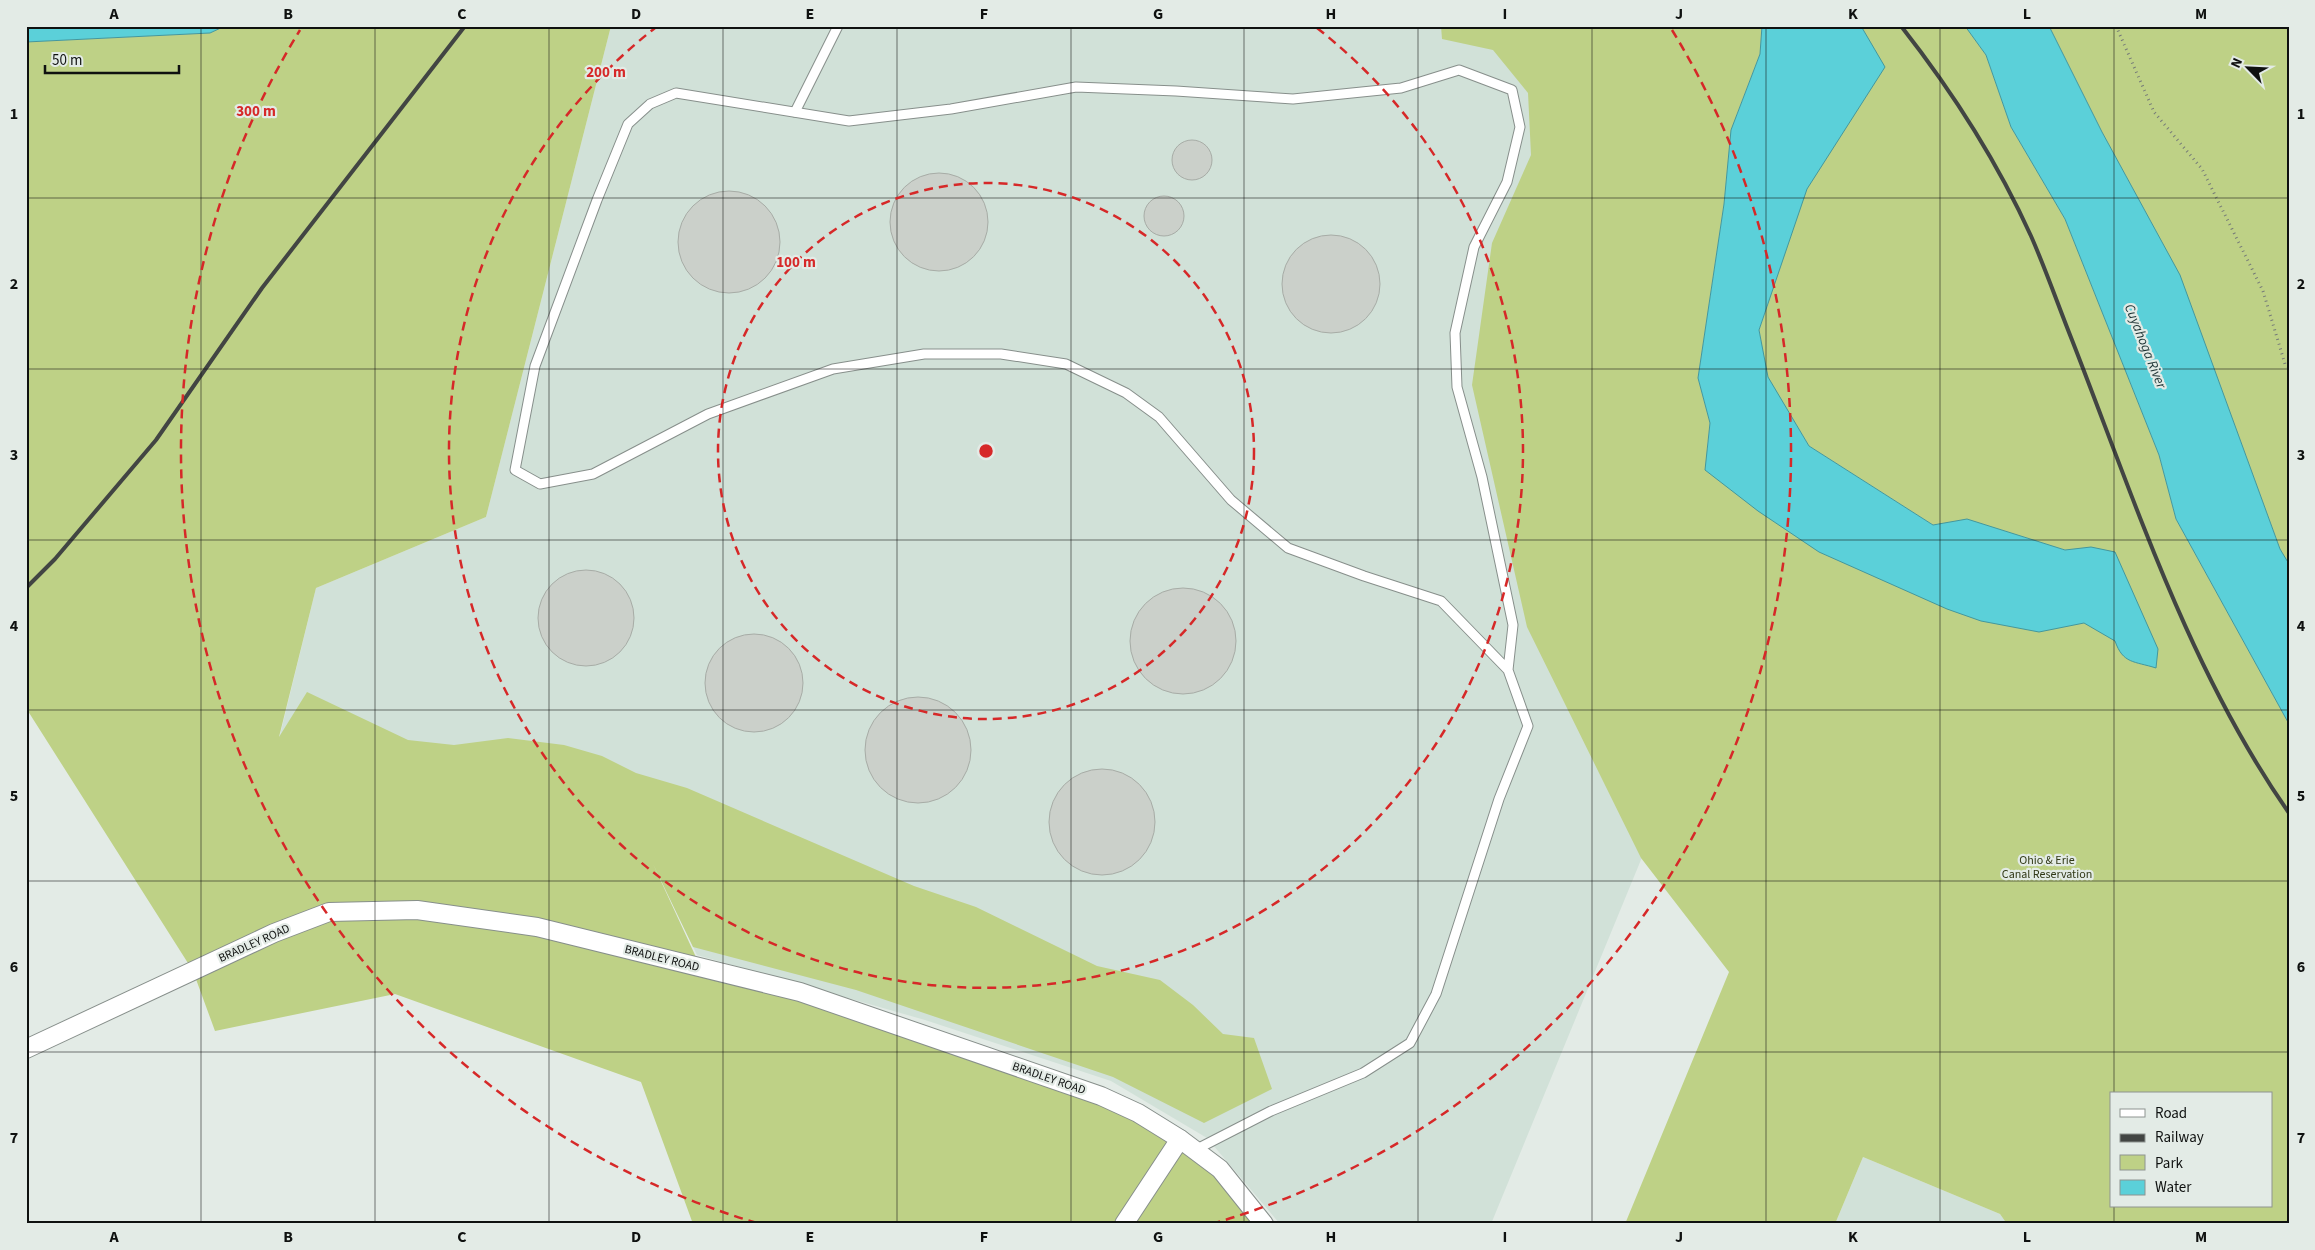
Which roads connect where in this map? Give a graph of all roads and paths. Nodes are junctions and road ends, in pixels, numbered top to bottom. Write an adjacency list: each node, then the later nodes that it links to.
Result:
1 (838, 26): 3 (lane)
2 (2116, 26): 4 (path)
3 (795, 112): 5 (lane); 5 (lane)
4 (2289, 368)
5 (1508, 670): 8 (lane)
6 (26, 1049): 7 (street, BRADLEY ROAD)
7 (1180, 1138): 8 (street, BRADLEY ROAD); 9 (street)
8 (1194, 1150): 10 (street, BRADLEY ROAD)
9 (1124, 1224)
10 (1264, 1224)

